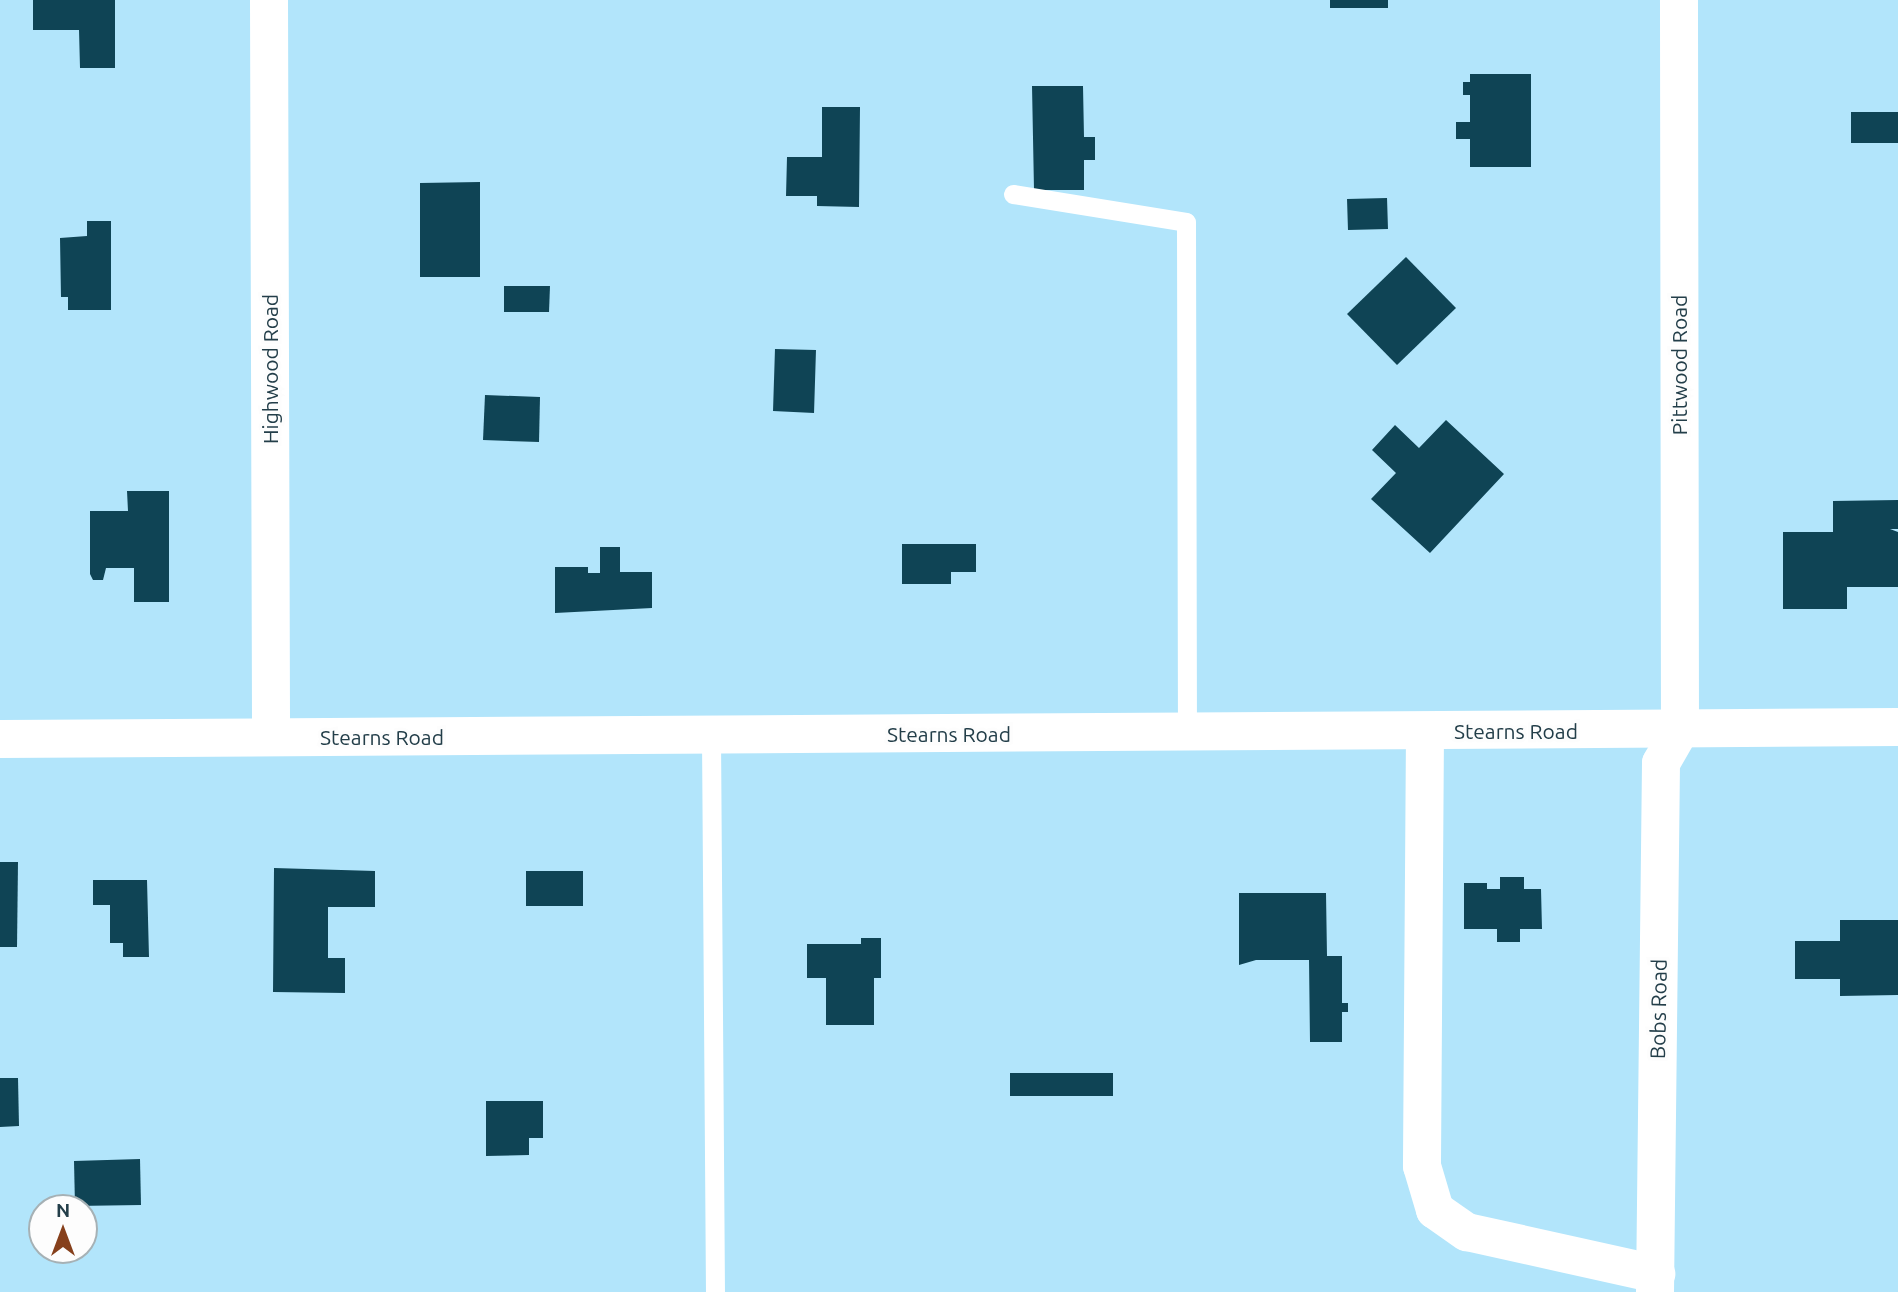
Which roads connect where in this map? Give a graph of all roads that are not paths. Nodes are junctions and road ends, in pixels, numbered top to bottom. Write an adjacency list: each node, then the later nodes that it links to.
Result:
1 (269, 0): 9 (street, Highwood Road)
2 (1679, 0): 5 (street, Pittwood Road)
3 (1013, 194): 7 (lane)
4 (1898, 727): 5 (street, Stearns Road)
5 (1679, 730): 6 (street, Stearns Road); 11 (street, Bobs Road)
6 (1425, 731): 7 (street, Stearns Road); 11 (street)
7 (1187, 733): 8 (street, Stearns Road)
8 (711, 736): 9 (street, Stearns Road); 12 (lane)
9 (271, 737): 10 (street, Stearns Road)
10 (0, 739)
11 (1655, 1283)
12 (715, 1292)

